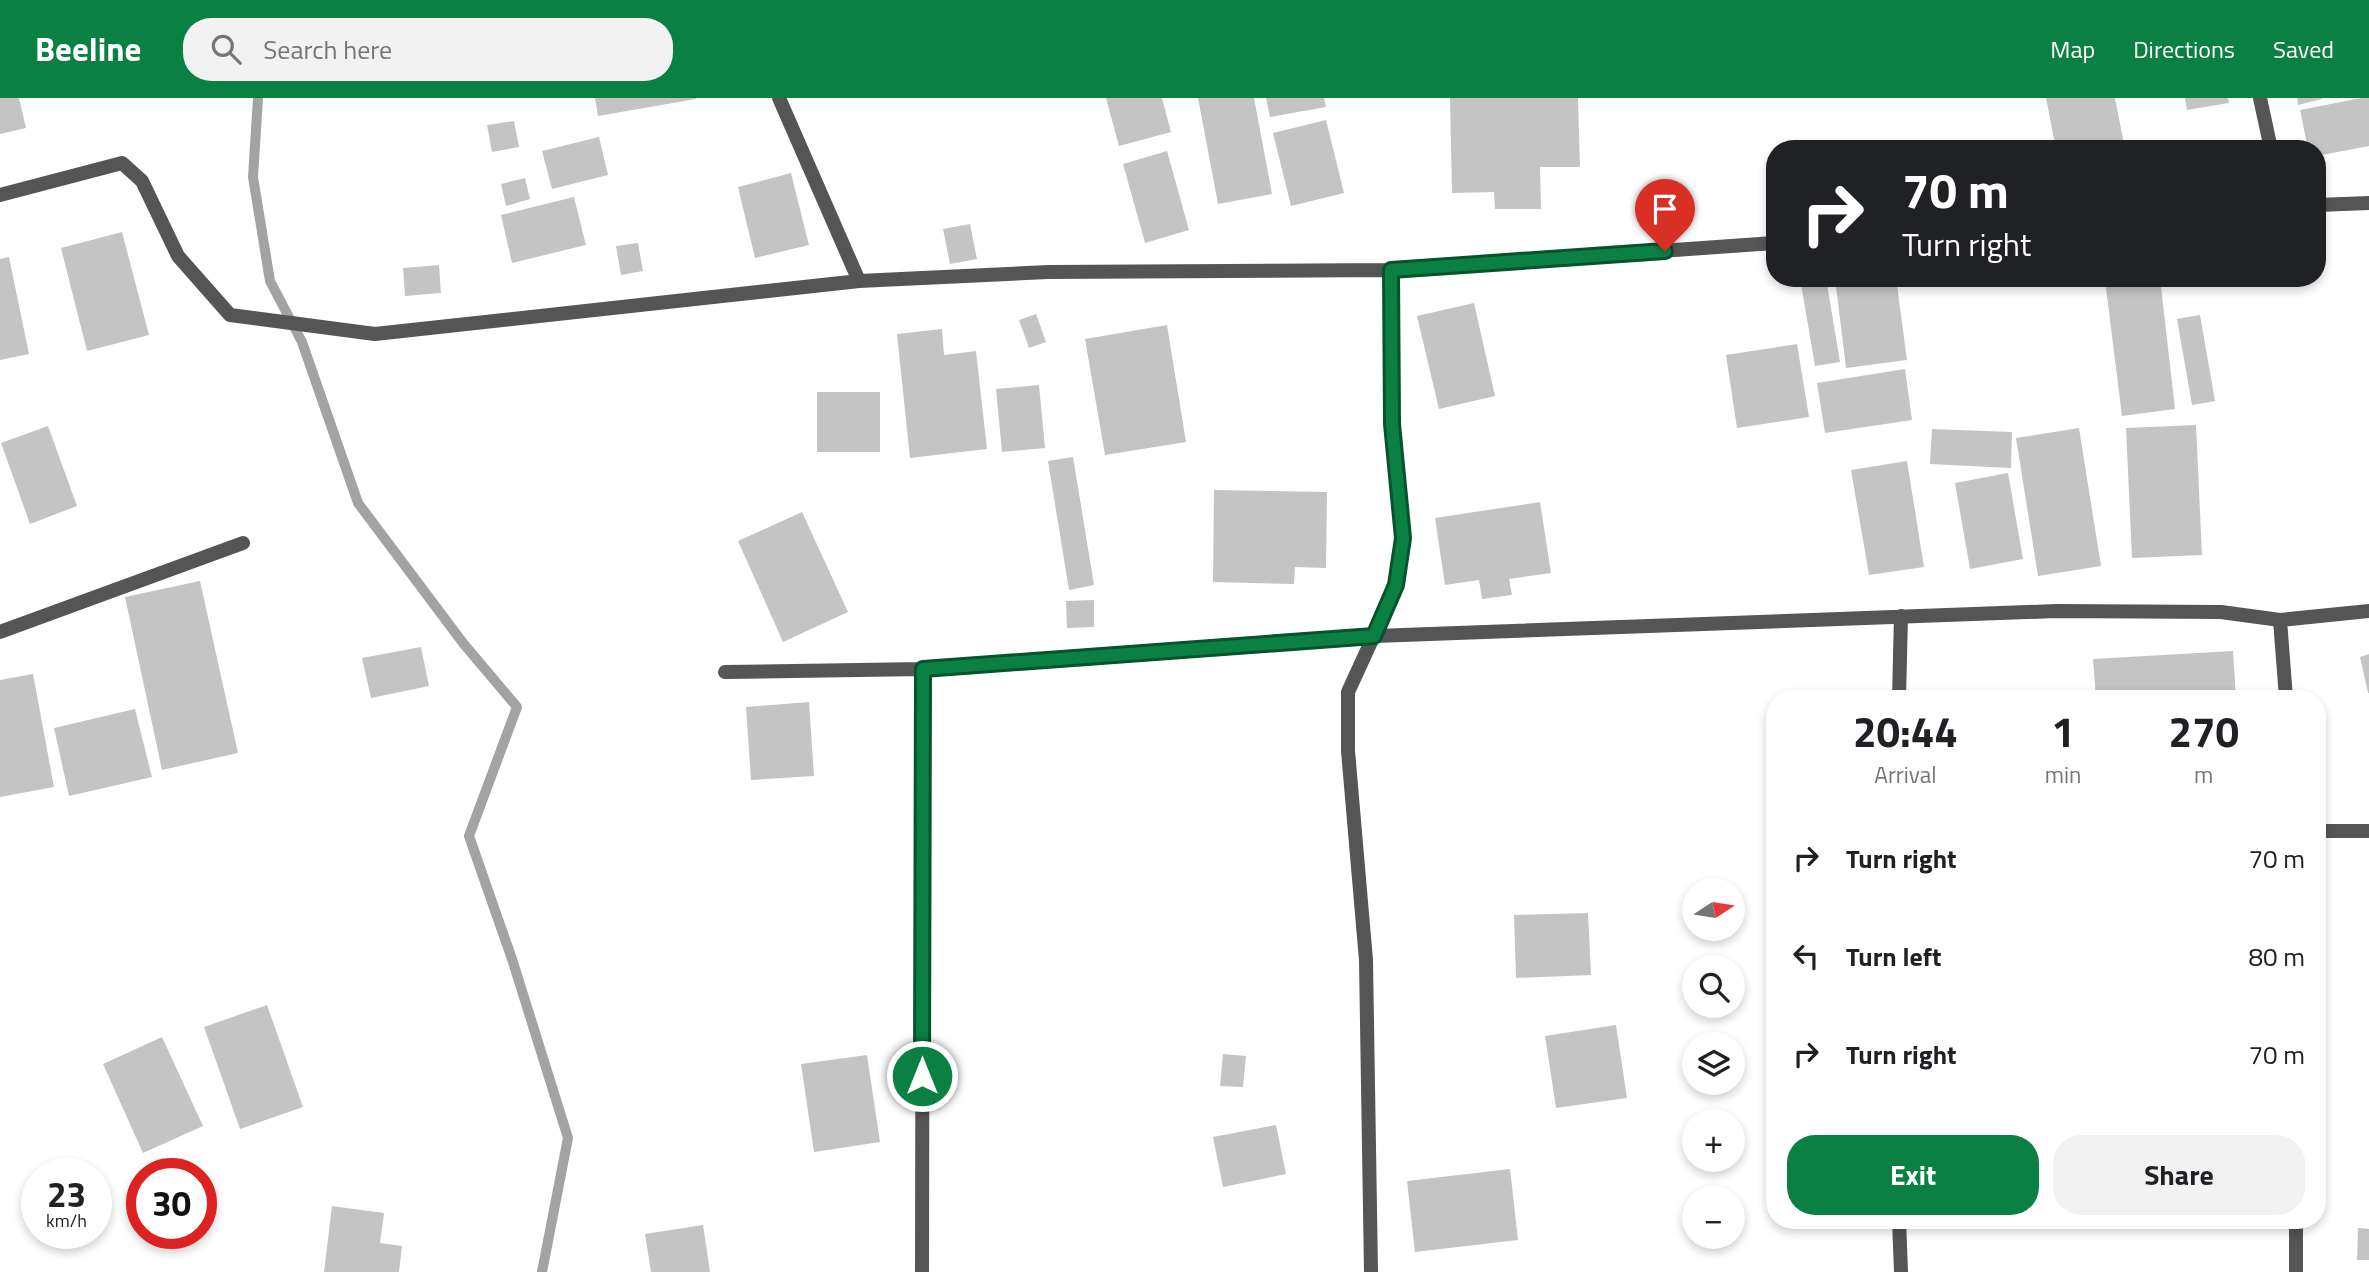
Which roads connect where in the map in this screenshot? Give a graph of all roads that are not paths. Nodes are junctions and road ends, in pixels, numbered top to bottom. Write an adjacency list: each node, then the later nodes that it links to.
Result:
1 (779, 98): 9 (street)
2 (2260, 98): 3 (street)
3 (2269, 140)
4 (0, 195): 9 (street)
5 (2369, 203): 6 (street)
6 (2326, 205)
7 (1766, 244): 8 (street)
8 (1391, 270): 9 (street); 15 (street)
9 (859, 281)
10 (243, 543): 14 (street)
11 (2369, 611): 13 (street)
12 (1901, 616): 13 (street); 15 (street); 18 (street)
13 (2280, 620): 19 (street)
14 (0, 632)
15 (1374, 636): 16 (street); 25 (street)
16 (923, 669): 17 (street); 24 (street)
17 (725, 672)
18 (1899, 690)
19 (2285, 690)
20 (2326, 831): 21 (street)
21 (2369, 831)
22 (1899, 1229): 26 (street)
23 (2296, 1229): 27 (street)
24 (922, 1272)
25 (1371, 1272)
26 (1901, 1272)
27 (2296, 1272)

